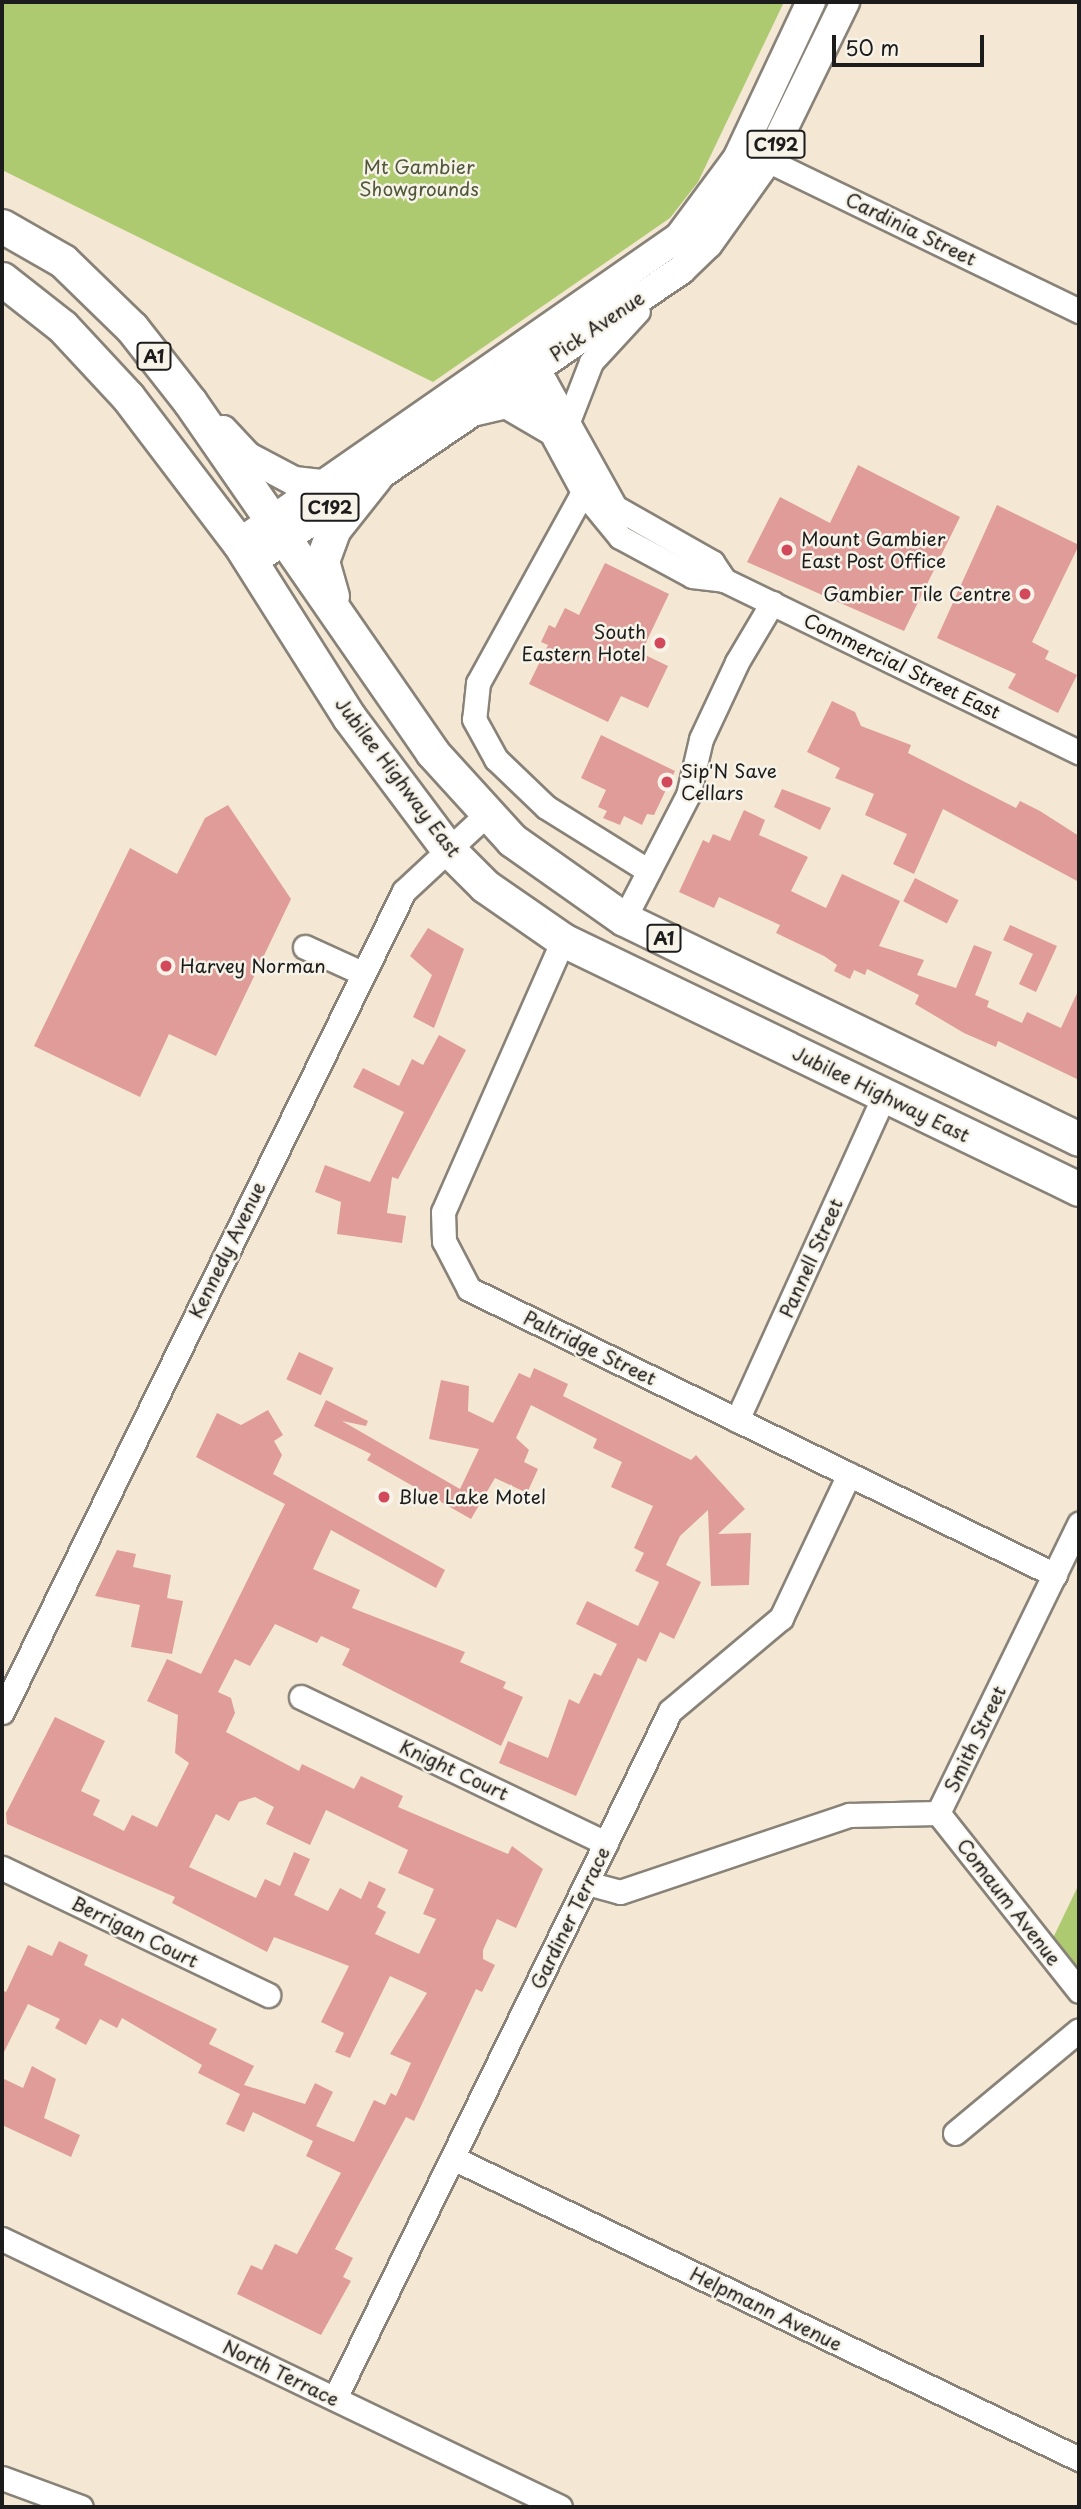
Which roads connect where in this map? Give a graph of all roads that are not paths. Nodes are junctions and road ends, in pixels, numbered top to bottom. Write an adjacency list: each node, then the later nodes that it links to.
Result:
1 (811, 2): 3 (main road, Pick Avenue / C192)
2 (845, 2): 4 (main road, Pick Avenue / C192)
3 (742, 148): 4 (street, Cardinia Street); 9 (main road, Pick Avenue / C192)
4 (768, 160): 6 (main road, Pick Avenue / C192); 8 (street, Cardinia Street)
5 (2, 226): 10 (highway, A1)
6 (681, 270): 9 (main road, Pick Avenue / C192); 12 (street)
7 (2, 279): 17 (highway, Jubilee Highway East / A1)
8 (1079, 311)
9 (523, 363): 11 (main road, Pick Avenue / C192); 12 (street, Commercial Street East); 14 (main road, Pick Avenue / C192)
10 (196, 411): 14 (main road); 16 (highway, A1)
11 (467, 415): 12 (main road); 13 (main road, Pick Avenue / C192)
12 (558, 426): 15 (street, Commercial Street East); 18 (street, Commercial Street East)
13 (375, 477): 16 (main road, Pick Avenue / C192); 20 (highway)
14 (324, 484): 16 (main road, Pick Avenue / C192)
15 (583, 492): 18 (street, Commercial Street East); 24 (street)
16 (279, 529): 17 (main road, Pick Avenue / C192); 20 (highway, A1)
17 (245, 553): 23 (highway, Jubilee Highway East / A1)
18 (724, 579): 19 (street, Commercial Street East)
19 (772, 603): 21 (street, Commercial Street East); 24 (street)
20 (342, 620): 22 (highway, A1)
21 (1079, 752)
22 (487, 814): 23 (street, Kennedy Avenue); 25 (highway, A1)
23 (447, 848): 26 (highway, Jubilee Highway East / A1); 28 (street, Kennedy Avenue)
24 (649, 871): 25 (street)
25 (624, 919): 30 (highway, A1)
26 (563, 940): 29 (highway, Jubilee Highway East / A1); 33 (street, Paltridge Street)
27 (305, 947): 28 (street)
28 (362, 973): 38 (street, Kennedy Avenue)
29 (884, 1096): 31 (highway, Jubilee Highway East / A1); 33 (street, Pannell Street)
30 (1069, 1134): 31 (highway)
31 (1039, 1170): 32 (highway, Jubilee Highway East / A1)
32 (1079, 1189)
33 (737, 1420): 34 (street, Paltridge Street)
34 (849, 1474): 36 (street, Paltridge Street); 40 (street, Gardiner Terrace)
35 (1079, 1524): 36 (street, Smith Street)
36 (1055, 1575): 39 (street, Smith Street)
37 (301, 1697): 40 (street, Knight Court)
38 (2, 1712)
39 (938, 1813): 42 (street, Smith Street); 43 (street, Comaum Avenue)
40 (607, 1843): 42 (street, Gardiner Terrace)
41 (2, 1868): 44 (street, Berrigan Court)
42 (587, 1883): 47 (street, Gardiner Terrace)
43 (1079, 1991)
44 (268, 1995)
45 (1079, 2030): 46 (street)
46 (955, 2133)
47 (453, 2158): 49 (street, Gardiner Terrace); 50 (street, Helpmann Avenue)
48 (2, 2239): 49 (street, North Terrace)
49 (335, 2399): 54 (street, North Terrace)
50 (1079, 2459)
51 (2, 2479): 52 (street)
52 (29, 2500): 53 (street)
53 (81, 2507)
54 (560, 2507)

